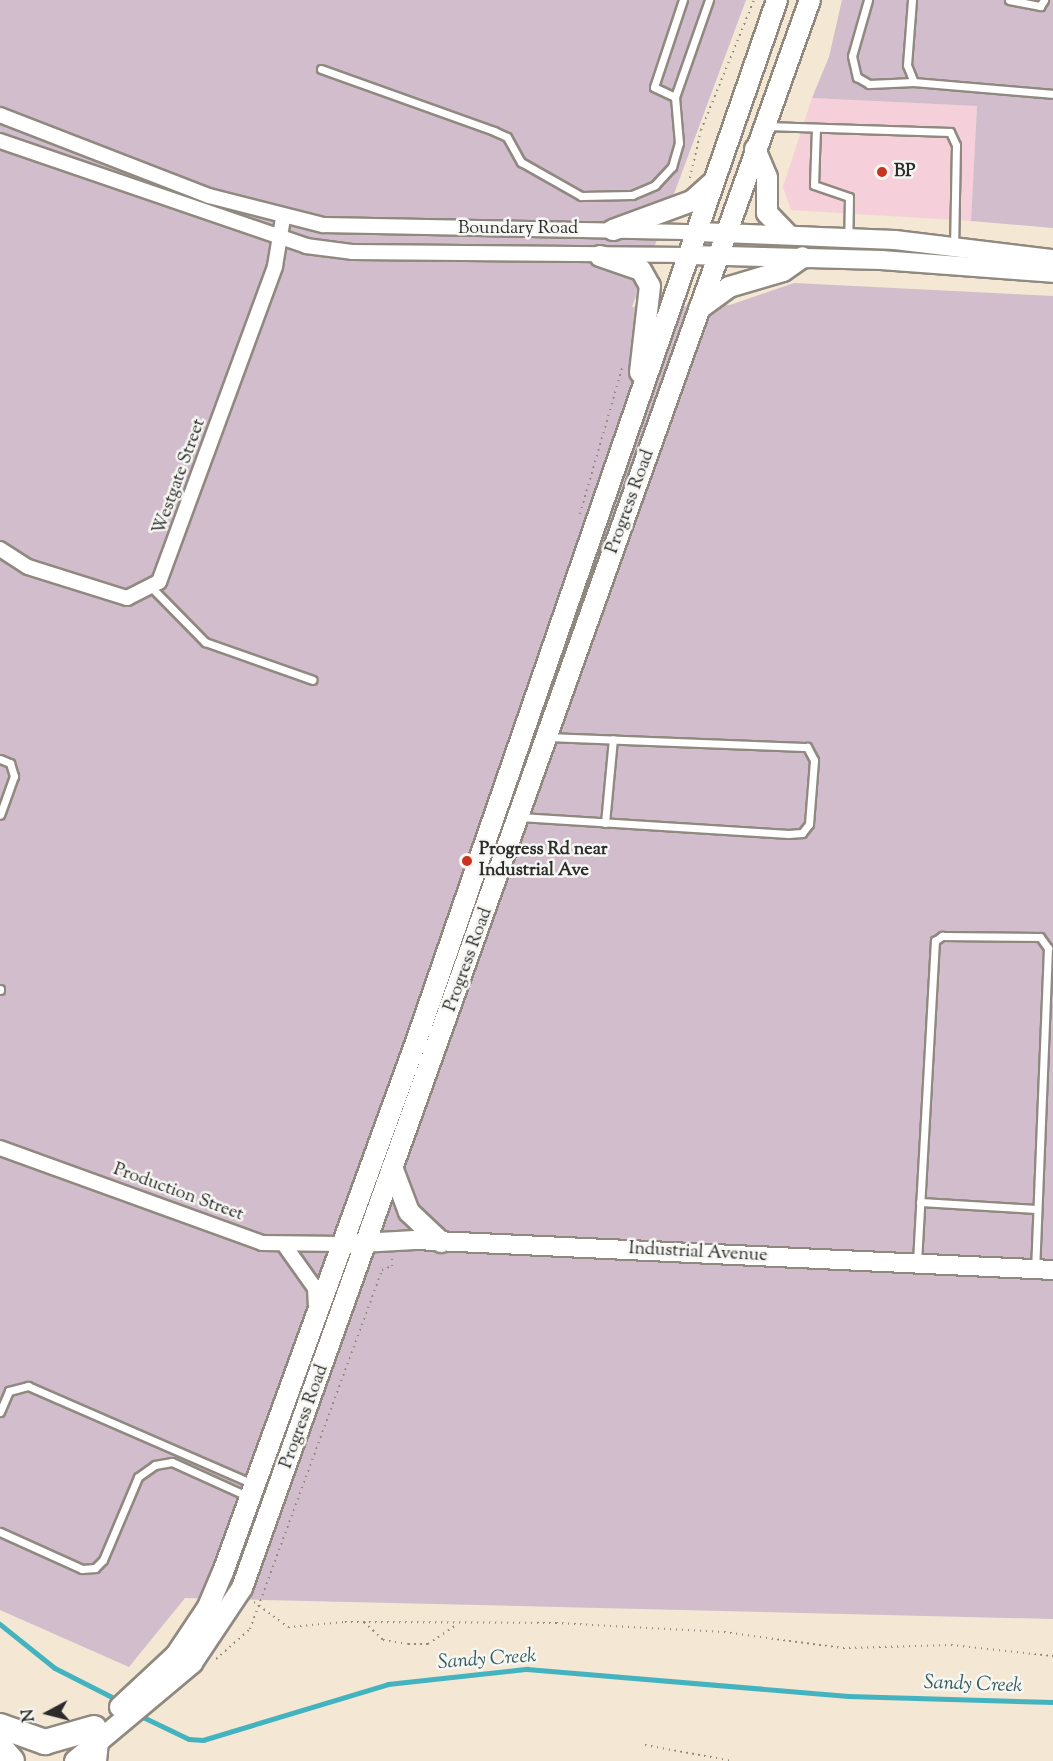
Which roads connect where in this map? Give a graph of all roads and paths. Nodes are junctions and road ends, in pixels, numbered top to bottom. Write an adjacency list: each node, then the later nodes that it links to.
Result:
1 (683, 0): 12 (lane)
2 (710, 0): 12 (lane)
3 (777, 0): 18 (main road, Progress Road)
4 (810, 0): 14 (main road, Progress Road)
5 (868, 0): 10 (lane)
6 (912, 0): 10 (lane)
7 (1009, 0): 8 (lane)
8 (1044, 0)
9 (321, 69): 12 (lane)
10 (914, 82): 11 (lane)
11 (1053, 94)
12 (675, 97)
13 (0, 115): 19 (street, Boundary Road)
14 (764, 126): 15 (lane); 17 (main road, Progress Road)
15 (816, 128): 24 (lane); 26 (lane)
16 (0, 141): 25 (street, Boundary Road)
17 (755, 149): 22 (main road, Progress Road); 23 (main road)
18 (713, 182): 20 (main road); 21 (main road, Progress Road)
19 (283, 218): 20 (street, Boundary Road); 25 (street, Westgate Street)
20 (613, 230): 21 (street, Boundary Road)
21 (698, 232): 22 (main road, Boundary Road); 27 (main road, Progress Road)
22 (725, 232): 23 (main road, Boundary Road); 28 (main road, Progress Road)
23 (787, 234): 24 (main road, Boundary Road)
24 (848, 238): 26 (main road, Boundary Road)
25 (281, 241): 29 (street, Boundary Road); 36 (street, Westgate Street)
26 (954, 247): 31 (main road, Boundary Road)
27 (689, 255): 28 (main road, Boundary Road); 29 (street, Boundary Road); 34 (main road, Progress Road)
28 (718, 255): 30 (main road, Boundary Road); 33 (main road, Progress Road)
29 (600, 256): 34 (main road)
30 (803, 257): 32 (main road, Boundary Road); 33 (main road)
31 (1053, 258)
32 (1053, 273)
33 (699, 309): 38 (main road, Progress Road)
34 (638, 399): 50 (main road, Progress Road)
35 (0, 549): 36 (street)
36 (152, 588): 37 (lane)
37 (313, 680)
38 (548, 736): 39 (lane); 42 (main road, Progress Road)
39 (613, 739): 43 (lane); 43 (lane)
40 (0, 759): 41 (lane)
41 (0, 815)
42 (520, 817): 43 (lane); 45 (main road, Progress Road)
43 (605, 823)
44 (2, 1146): 51 (street, Production Street)
45 (392, 1167): 48 (main road); 49 (main road, Progress Road)
46 (920, 1202): 47 (lane); 47 (lane); 52 (lane)
47 (1036, 1209): 53 (lane)
48 (441, 1242): 49 (main road, Industrial Avenue); 52 (main road, Industrial Avenue)
49 (366, 1243): 50 (main road, Industrial Avenue); 58 (main road, Progress Road)
50 (343, 1244): 51 (street, Production Street); 54 (main road, Progress Road)
51 (285, 1246): 54 (street)
52 (917, 1264): 53 (main road, Industrial Avenue)
53 (1044, 1270)
54 (317, 1317): 56 (main road, Progress Road)
55 (0, 1412): 56 (lane)
56 (253, 1492): 57 (lane); 62 (main road, Progress Road)
57 (0, 1532)
58 (239, 1595): 59 (path); 62 (main road, Progress Road)
59 (364, 1622): 60 (path); 60 (path)
60 (458, 1625): 61 (path)
61 (1053, 1656)
62 (148, 1692): 64 (main road, Progress Road)
63 (0, 1726): 64 (highway)
64 (101, 1736): 68 (main road, Progress Road); 69 (main road, Progress Road)
65 (645, 1745): 70 (path)
66 (0, 1747): 67 (highway)
67 (12, 1761)
68 (61, 1761)
69 (75, 1761)
70 (733, 1761)

